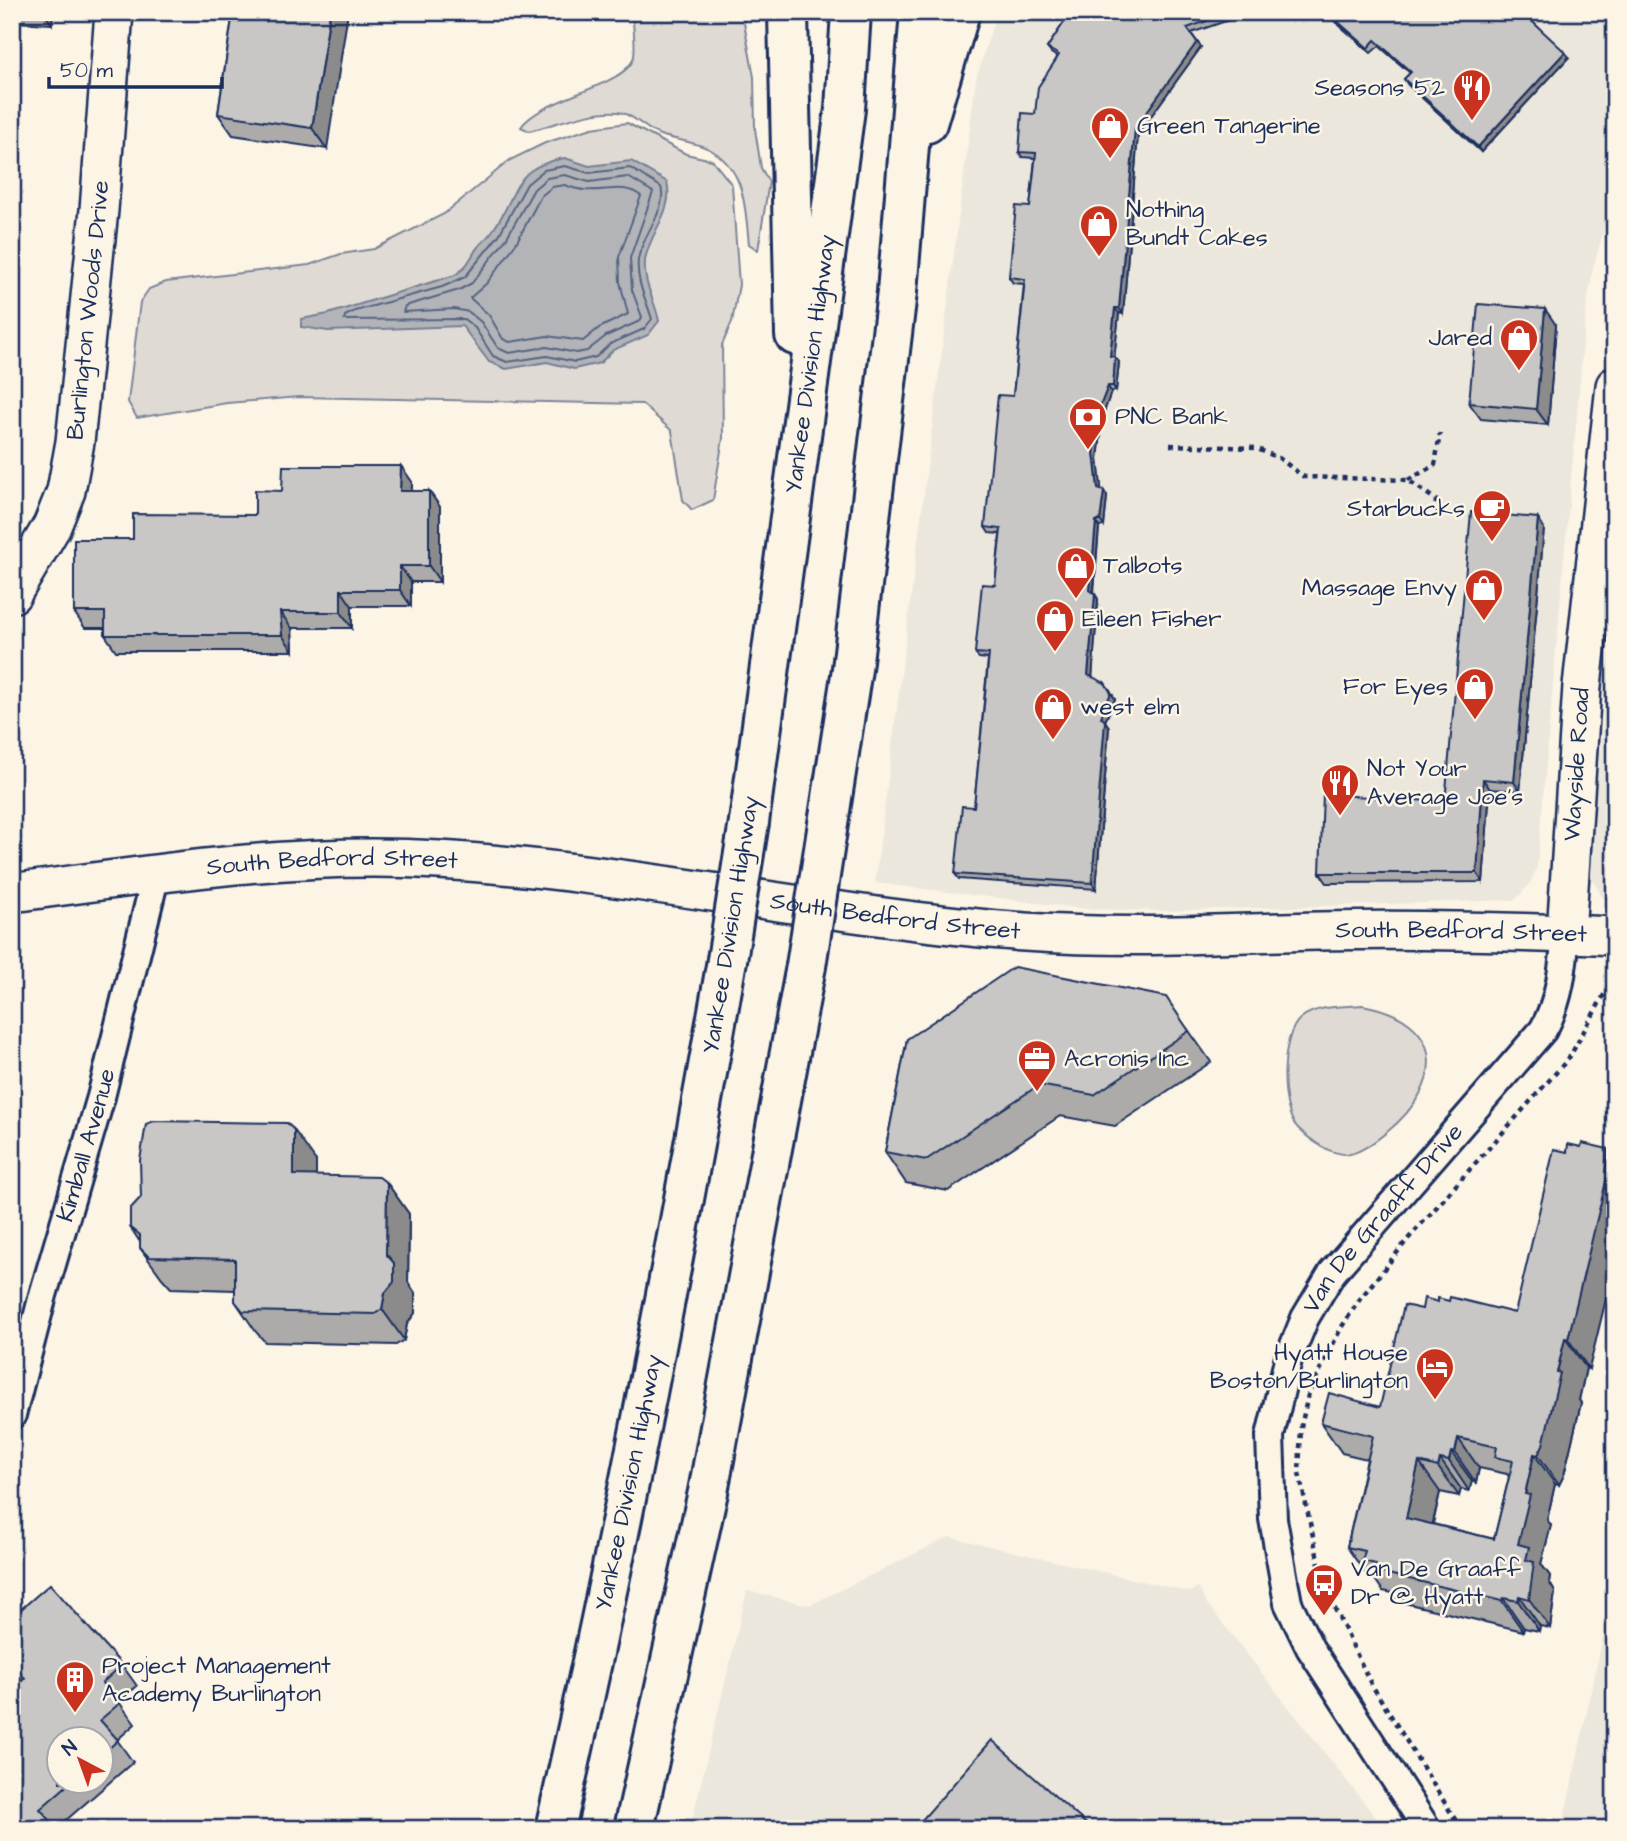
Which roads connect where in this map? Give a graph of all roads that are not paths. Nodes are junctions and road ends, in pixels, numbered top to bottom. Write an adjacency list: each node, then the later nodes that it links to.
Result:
1 (114, 12): 9 (main road, Burlington Woods Drive)
2 (788, 12): 8 (highway)
3 (851, 12): 8 (highway, Yankee Division Highway)
4 (920, 12): 6 (highway)
5 (960, 12): 6 (highway)
6 (905, 203): 16 (highway, bridge)
7 (1615, 386): 12 (main road, Wayside Road)
8 (794, 493): 15 (highway, Yankee Division Highway, bridge)
9 (12, 594)
10 (156, 874): 11 (main road, South Bedford Street); 12 (main road, South Bedford Street); 14 (street, Kimball Avenue)
11 (12, 893)
12 (1566, 934): 13 (main road, South Bedford Street); 17 (street, Van De Graaff Drive)
13 (1615, 936)
14 (12, 1415)
15 (555, 1829)
16 (634, 1829)
17 (1427, 1829)

